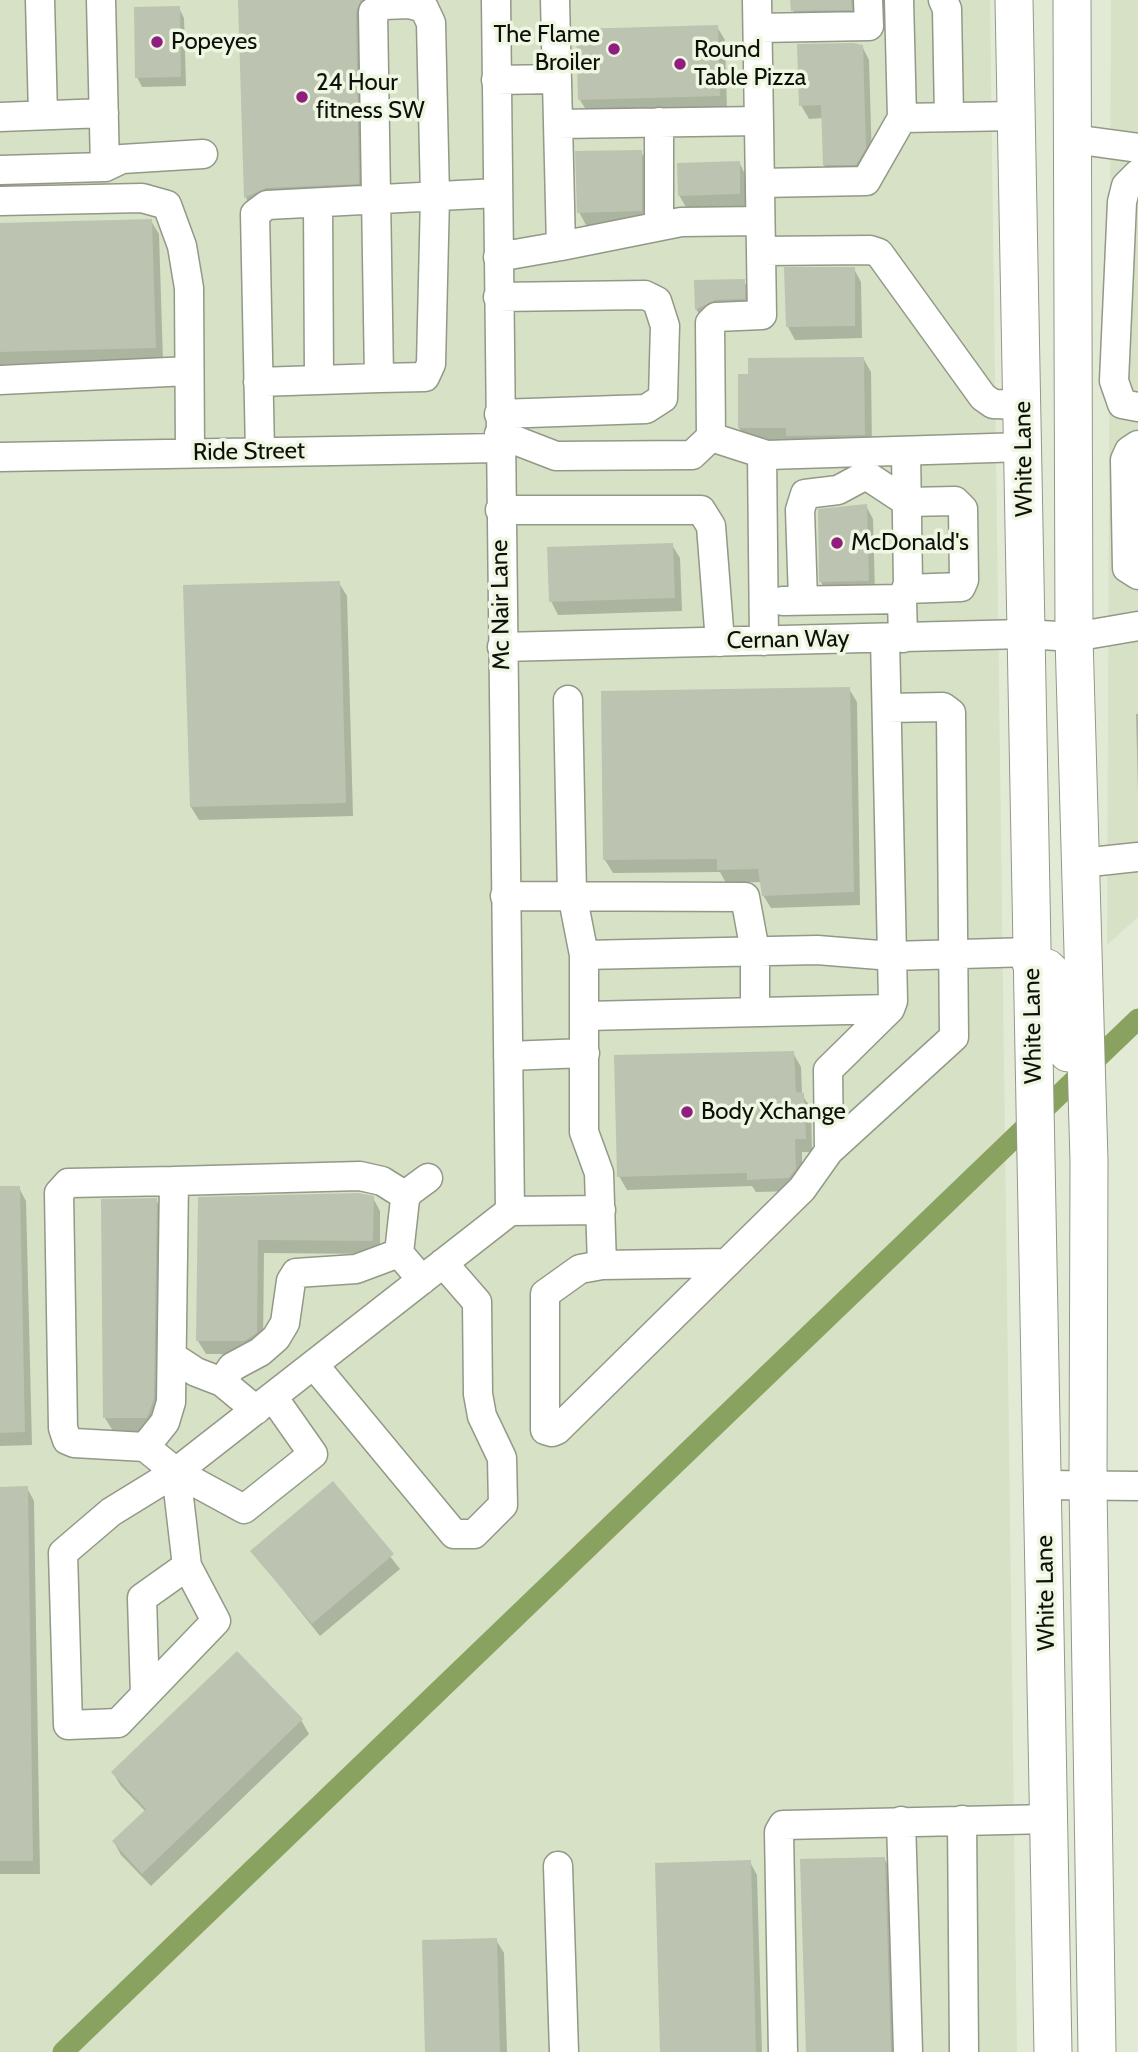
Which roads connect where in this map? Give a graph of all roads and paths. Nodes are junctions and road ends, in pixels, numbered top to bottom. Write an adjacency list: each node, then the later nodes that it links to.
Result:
1 (40, 0): 15 (street)
2 (101, 0): 14 (street)
3 (496, 0): 13 (street, Mc Nair Lane)
4 (555, 0): 12 (street)
5 (757, 0): 11 (street)
6 (868, 0): 11 (street)
7 (899, 0): 19 (street)
8 (943, 0): 18 (street)
9 (1014, 0): 16 (main road, White Lane)
10 (1072, 0): 23 (main road, White Lane)
11 (758, 28): 20 (street)
12 (557, 79): 13 (street); 22 (street)
13 (496, 80): 30 (street, Mc Nair Lane)
14 (104, 113): 15 (street); 26 (street)
15 (43, 115): 17 (street)
16 (1017, 116): 18 (street); 46 (main road, White Lane)
17 (0, 117)
18 (949, 117): 19 (street)
19 (902, 118): 29 (street)
20 (759, 121): 21 (street); 29 (street)
21 (659, 122): 22 (street); 36 (street)
22 (558, 124): 37 (street)
23 (1073, 139): 24 (street); 65 (main road, White Lane)
24 (1138, 148)
25 (204, 154): 26 (street)
26 (105, 167): 27 (street)
27 (0, 170)
28 (1138, 174): 47 (street)
29 (760, 183): 35 (street)
30 (497, 193): 31 (street); 39 (street, Mc Nair Lane)
31 (435, 197): 33 (street); 33 (street); 42 (street)
32 (0, 201): 41 (street)
33 (375, 201): 34 (street); 42 (street)
34 (318, 203): 44 (street); 45 (street)
35 (760, 221): 36 (street); 38 (street)
36 (659, 226): 37 (street)
37 (561, 246): 39 (street)
38 (761, 251): 46 (street); 49 (street)
39 (498, 257): 40 (street, Mc Nair Lane)
40 (498, 297): 48 (street, Mc Nair Lane); 48 (street, Ride Street)
41 (189, 371): 43 (street); 54 (street)
42 (379, 378): 44 (street)
43 (0, 380)
44 (319, 380): 45 (street)
45 (258, 382): 53 (street)
46 (1023, 405): 51 (main road, White Lane)
47 (1138, 407)
48 (499, 432): 49 (street); 53 (street, Ride Street); 58 (street, Mc Nair Lane)
49 (711, 437): 55 (street)
50 (1138, 445): 59 (street)
51 (1024, 447): 52 (street); 64 (main road, White Lane)
52 (906, 450): 55 (street); 57 (street)
53 (260, 452): 54 (street, Ride Street)
54 (190, 453): 56 (street, Ride Street)
55 (762, 454): 62 (street)
56 (0, 457)
57 (906, 502): 60 (street); 60 (street); 61 (street)
58 (499, 510): 68 (street); 69 (street, Mc Nair Lane)
59 (1138, 575)
60 (904, 594): 61 (street); 66 (street)
61 (803, 600): 62 (street)
62 (763, 601): 67 (street)
63 (1138, 626): 65 (street, Cernan Way)
64 (1024, 634): 65 (street, Cernan Way); 66 (street, Cernan Way); 80 (main road, White Lane)
65 (1074, 637): 73 (main road, White Lane)
66 (894, 638): 67 (street, Cernan Way); 71 (street)
67 (764, 641): 68 (street, Cernan Way)
68 (720, 642): 69 (street, Cernan Way)
69 (502, 647): 75 (street, Mc Nair Lane)
70 (568, 700): 74 (street)
71 (887, 708): 77 (street); 79 (street)
72 (1138, 857): 73 (street)
73 (1081, 863): 81 (main road, White Lane)
74 (572, 894): 75 (street); 76 (street); 78 (street)
75 (505, 896): 86 (street, Mc Nair Lane)
76 (755, 951): 78 (street); 79 (street); 83 (street)
77 (954, 954): 79 (street); 80 (street); 87 (street)
78 (584, 955): 84 (street)
79 (892, 956): 82 (street)
80 (1031, 957): 81 (main road, White Lane)
81 (1058, 993): 103 (main road, White Lane); 104 (main road, White Lane)
82 (890, 1009): 83 (street); 87 (street)
83 (755, 1012): 84 (street)
84 (586, 1016): 85 (street)
85 (585, 1054): 86 (street); 92 (street)
86 (508, 1056): 91 (street, Mc Nair Lane)
87 (829, 1151): 94 (street)
88 (428, 1178): 90 (street)
89 (174, 1181): 90 (street); 97 (street); 101 (street)
90 (406, 1196): 93 (street)
91 (510, 1210): 92 (street); 96 (street)
92 (601, 1210): 95 (street)
93 (399, 1253): 96 (street); 99 (street)
94 (727, 1263): 95 (street); 95 (street)
95 (602, 1265)
96 (432, 1272): 98 (street); 98 (street)
97 (173, 1357): 99 (street); 101 (street)
98 (314, 1365): 100 (street)
99 (222, 1382): 100 (street)
100 (264, 1403): 102 (street); 102 (street)
101 (145, 1447): 102 (street)
102 (176, 1472): 106 (street); 107 (street)
103 (1044, 1485): 104 (street); 110 (main road, White Lane)
104 (1088, 1486): 105 (street); 112 (main road, White Lane)
105 (1138, 1486)
106 (187, 1566): 107 (street); 107 (street)
107 (145, 1695)
108 (901, 1821): 109 (street); 114 (street); 115 (street)
109 (962, 1821): 110 (street); 116 (street)
110 (1050, 1825): 112 (main road); 117 (main road, White Lane)
111 (558, 1866): 113 (street)
112 (1096, 1984): 118 (main road, White Lane)
113 (564, 2052)
114 (783, 2052)
115 (908, 2052)
116 (964, 2052)
117 (1053, 2052)
118 (1097, 2052)

